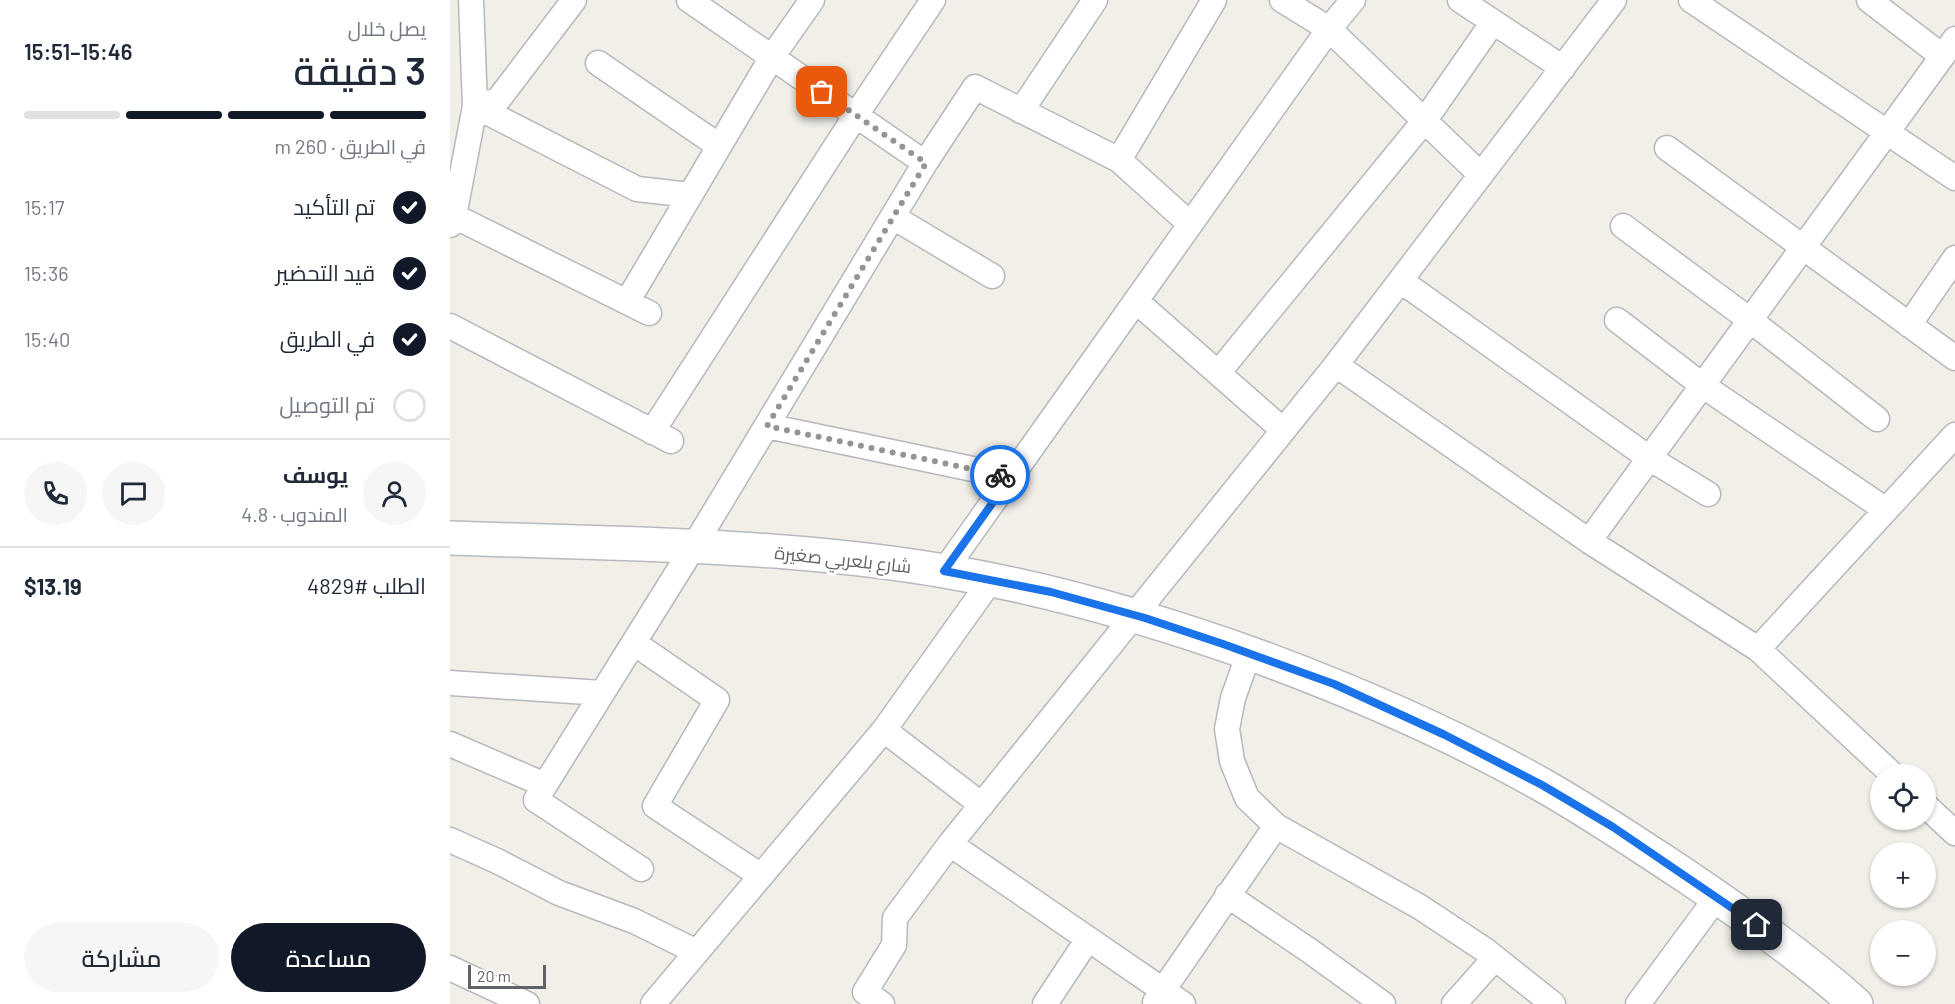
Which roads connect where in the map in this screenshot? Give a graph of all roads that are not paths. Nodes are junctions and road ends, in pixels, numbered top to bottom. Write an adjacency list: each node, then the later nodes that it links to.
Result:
1 (471, 0): 20 (street)
2 (574, 0): 20 (street)
3 (812, 0): 17 (street)
4 (933, 0): 22 (street)
5 (1095, 0): 21 (street)
6 (1214, 0): 27 (street)
7 (1282, 0): 15 (street)
8 (1353, 0): 15 (street)
9 (1460, 0): 14 (street)
10 (1614, 0): 19 (street)
11 (1692, 0): 24 (street)
12 (1869, 0): 16 (street)
13 (691, 1): 17 (street)
14 (1493, 22): 19 (street); 23 (street)
15 (1329, 29): 23 (street); 34 (street)
16 (1949, 47): 24 (street)
17 (772, 57): 22 (street); 25 (street)
18 (598, 63): 25 (street)
19 (1563, 68): 29 (street)
20 (475, 106): 31 (street); 33 (street)
21 (1021, 111): 27 (street); 28 (street)
22 (856, 115): 28 (street); 46 (street)
23 (1425, 120): 29 (street); 49 (street)
24 (1886, 132): 30 (street); 36 (street)
25 (719, 146): 31 (street)
26 (1667, 148): 36 (street)
27 (1119, 160): 34 (street)
28 (926, 163): 32 (street)
29 (1481, 174): 39 (street)
30 (1955, 178)
31 (690, 195): 41 (street)
32 (893, 216): 38 (street); 52 (street)
33 (452, 221): 41 (street)
34 (1190, 224): 40 (street)
35 (1623, 226): 44 (street)
36 (1802, 248): 44 (street); 45 (street)
37 (1955, 258): 45 (street)
38 (992, 276)
39 (1401, 281): 48 (street); 55 (street)
40 (1136, 301): 49 (street); 56 (street)
41 (627, 302): 42 (street)
42 (649, 313)
43 (1617, 320): 50 (street)
44 (1750, 320): 50 (street); 51 (street)
45 (1909, 325): 47 (street)
46 (450, 326)
47 (1955, 358)
48 (1336, 365): 53 (street); 60 (street)
49 (1218, 373): 53 (street)
50 (1702, 385): 55 (street); 58 (street)
51 (1877, 419)
52 (767, 426): 56 (street); 61 (street)
53 (1283, 430): 64 (street)
54 (1955, 435): 58 (street)
55 (1649, 458): 57 (street); 60 (street)
56 (1011, 477): 62 (street)
57 (1708, 494)
58 (1886, 510): 66 (street)
59 (450, 538): 61 (main road, شارع بلعربي صغيرة)
60 (1589, 541): 66 (street)
61 (694, 546): 62 (main road, شارع بلعربي صغيرة); 65 (street)
62 (944, 571): 63 (main road, شارع بلعربي صغيرة)
63 (991, 580): 64 (main road, شارع بلعربي صغيرة); 70 (street)
64 (1134, 615): 67 (main road, شارع بلعربي صغيرة); 74 (street)
65 (634, 643): 69 (street); 81 (street)
66 (1758, 649): 72 (street)
67 (1249, 653): 76 (street); 83 (main road, شارع بلعربي صغيرة)
68 (450, 683): 69 (street)
69 (602, 693): 73 (street)
70 (884, 730): 74 (street); 81 (street)
71 (450, 744): 73 (street)
72 (1881, 764)
73 (545, 785): 80 (street)
74 (982, 804): 79 (street)
75 (1936, 815): 77 (street)
76 (1276, 826): 82 (street); 86 (street)
77 (1955, 833)
78 (450, 840): 85 (street)
79 (950, 844): 84 (street); 92 (street)
80 (641, 869)
81 (761, 876): 85 (street)
82 (1227, 896): 88 (street); 95 (street)
83 (1717, 897): 89 (main road, شارع بلعربي صغيرة); 98 (street)
84 (1088, 939): 88 (street); 93 (street)
85 (697, 952): 91 (street)
86 (1495, 958): 96 (street); 97 (street)
87 (450, 968): 90 (street)
88 (1158, 997): 94 (street)
89 (1853, 1002)
90 (527, 1004)
91 (653, 1004)
92 (882, 1004)
93 (1045, 1004)
94 (1183, 1004)
95 (1383, 1004)
96 (1454, 1004)
97 (1553, 1004)
98 (1638, 1004)

